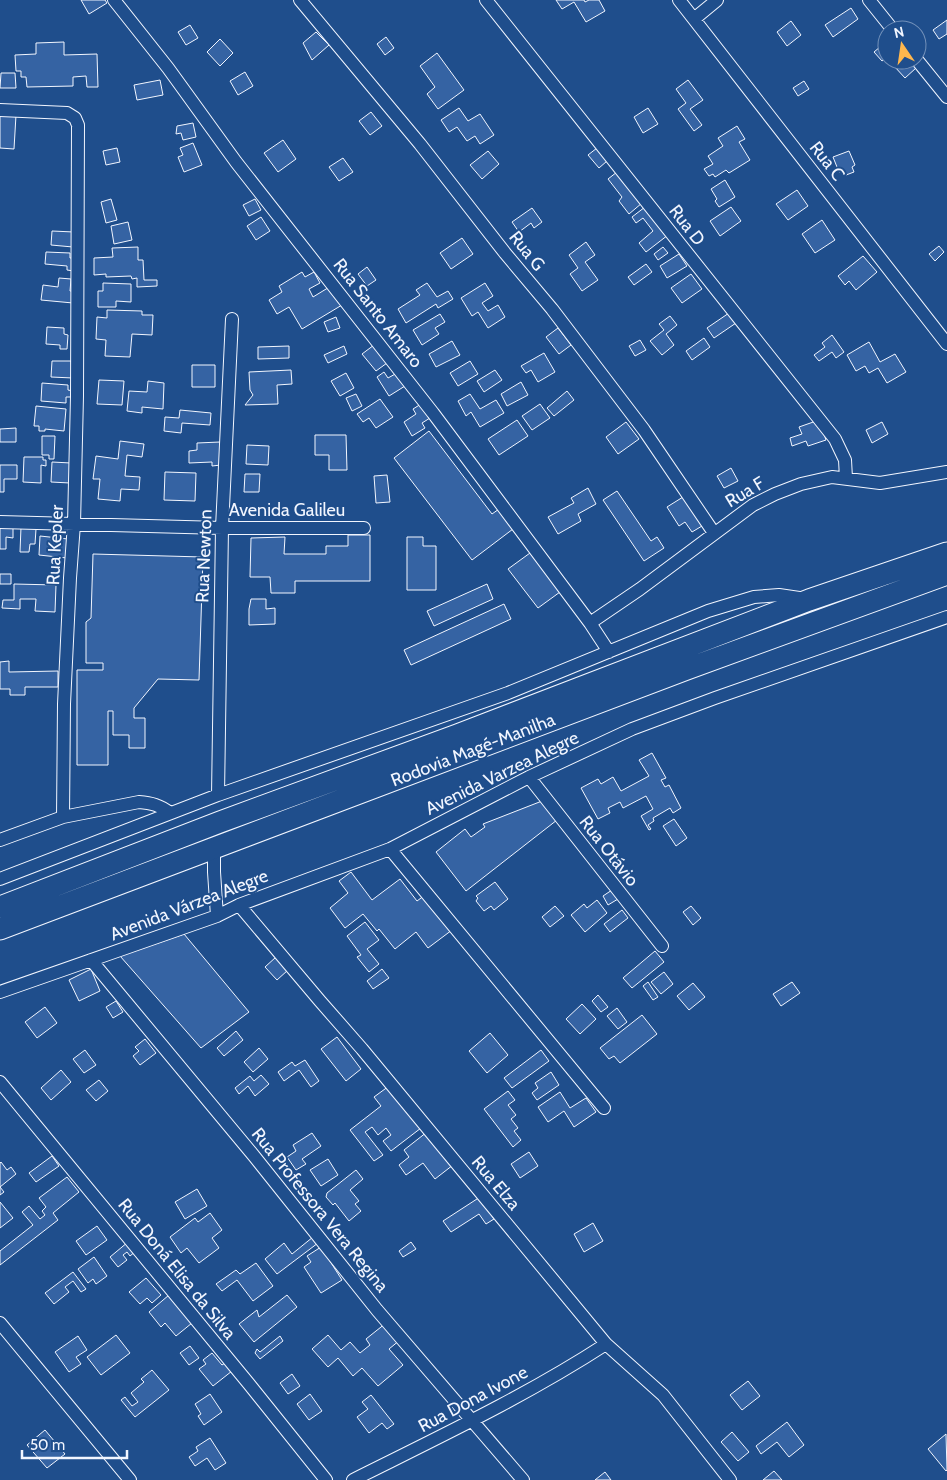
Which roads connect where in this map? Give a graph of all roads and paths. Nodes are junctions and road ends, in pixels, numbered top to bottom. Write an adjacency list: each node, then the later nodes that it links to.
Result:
1 (114, 0): 25 (street, Rua Santo Amaro)
2 (300, 0): 20 (street, Rua G)
3 (486, 0): 15 (street, Rua D)
4 (679, 0): 7 (street, Rua C)
5 (717, 0): 7 (street)
6 (869, 0): 8 (street)
7 (694, 19): 13 (street, Rua C)
8 (885, 20)
9 (925, 70): 10 (street)
10 (947, 97)
11 (0, 110): 17 (street, Rua Kepler)
12 (232, 319): 18 (street, Rua Newton)
13 (947, 344)
14 (947, 472): 15 (street, Rua F)
15 (846, 478): 20 (street, Rua F)
16 (0, 522): 17 (street, Avenida Galileu)
17 (74, 524): 18 (street, Avenida Galileu); 30 (street, Rua Kepler)
18 (222, 528): 19 (street, Avenida Galileu); 28 (street, Rua Newton)
19 (364, 528)
20 (714, 533): 25 (street, Rua F)
21 (947, 553): 23 (highway, Rodovia Magé-Manilha)
22 (947, 574): 32 (highway, Rodovia Magé-Manilha)
23 (809, 600): 26 (street); 36 (highway, Rodovia Magé-Manilha)
24 (947, 617): 27 (street, Avenida Varzea Alegre)
25 (590, 623): 26 (street, Rua Santo Amaro)
26 (609, 652): 28 (street)
27 (529, 777): 33 (street, Avenida Varzea Alegre); 39 (street, Rua Otávio)
28 (218, 795): 29 (street)
29 (170, 812): 30 (street); 34 (street)
30 (63, 817): 31 (street)
31 (0, 840)
32 (214, 848): 37 (street); 38 (highway, Rodovia Magé-Manilha)
33 (390, 849): 35 (street, Avenida Várzea Alegre); 43 (street)
34 (0, 879)
35 (239, 905): 37 (street, Avenida Várzea Alegre); 45 (street, Rua Elza)
36 (0, 907)
37 (217, 916): 40 (street, Avenida Várzea Alegre)
38 (0, 929)
39 (662, 946)
40 (91, 960): 41 (street, Avenida Várzea Alegre); 46 (street, Rua Professora Vera Regina)
41 (0, 992)
42 (0, 1082): 48 (street, Rua Doná Elisa da Silva)
43 (604, 1108)
44 (0, 1323): 47 (street)
45 (606, 1344): 46 (street, Rua Dona Ivone); 51 (street, Rua Elza)
46 (471, 1421): 49 (street, Rua Dona Ivone); 50 (street, Rua Professora Vera Regina)
47 (130, 1480)
48 (326, 1480)
49 (353, 1480)
50 (523, 1480)
51 (730, 1480)

